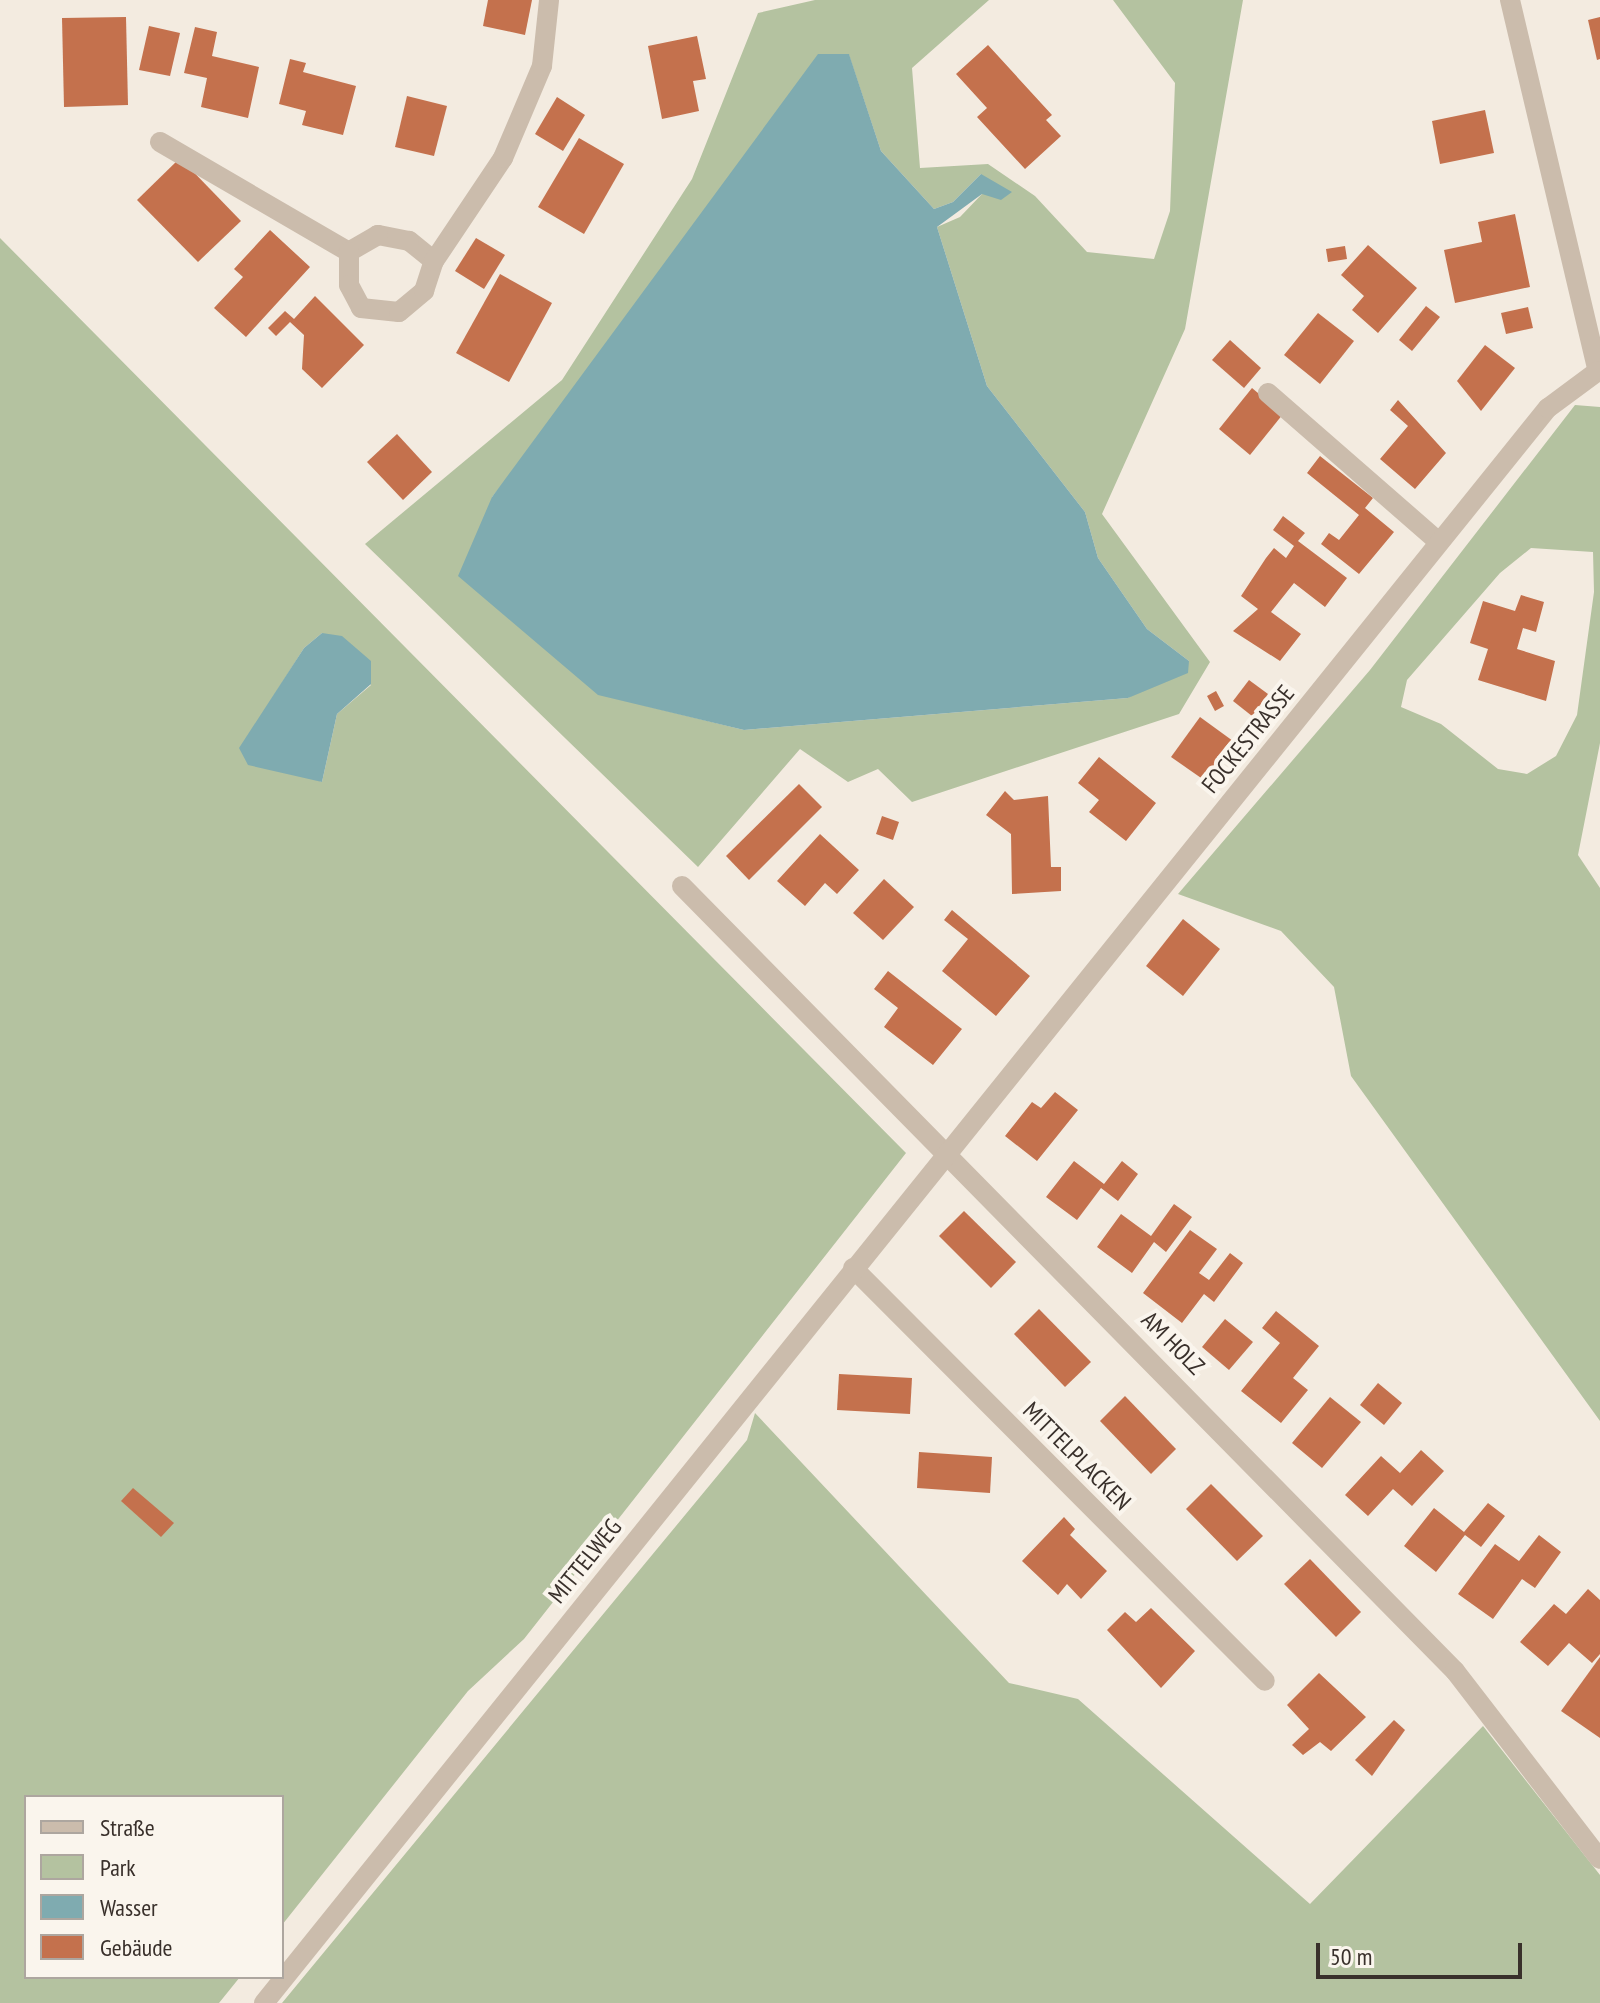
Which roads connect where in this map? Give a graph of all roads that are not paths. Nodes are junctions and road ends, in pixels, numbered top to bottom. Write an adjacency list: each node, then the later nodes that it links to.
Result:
1 (549, 0): 5 (street)
2 (1510, 0): 6 (street)
3 (160, 142): 4 (street)
4 (349, 252): 5 (street); 5 (street)
5 (434, 261)
6 (1599, 371): 8 (street, FOCKESTRASSE)
7 (1268, 393): 8 (street)
8 (1439, 542): 10 (street, FOCKESTRASSE)
9 (682, 886): 10 (street, AM HOLZ)
10 (945, 1151): 11 (street, MITTELWEG); 13 (street, AM HOLZ)
11 (853, 1268): 12 (street, MITTELPLACKEN); 14 (street, MITTELWEG)
12 (1265, 1681)
13 (1600, 1859)
14 (284, 1978)
15 (283, 1979): 16 (street, MITTELWEG)
16 (264, 2003)

